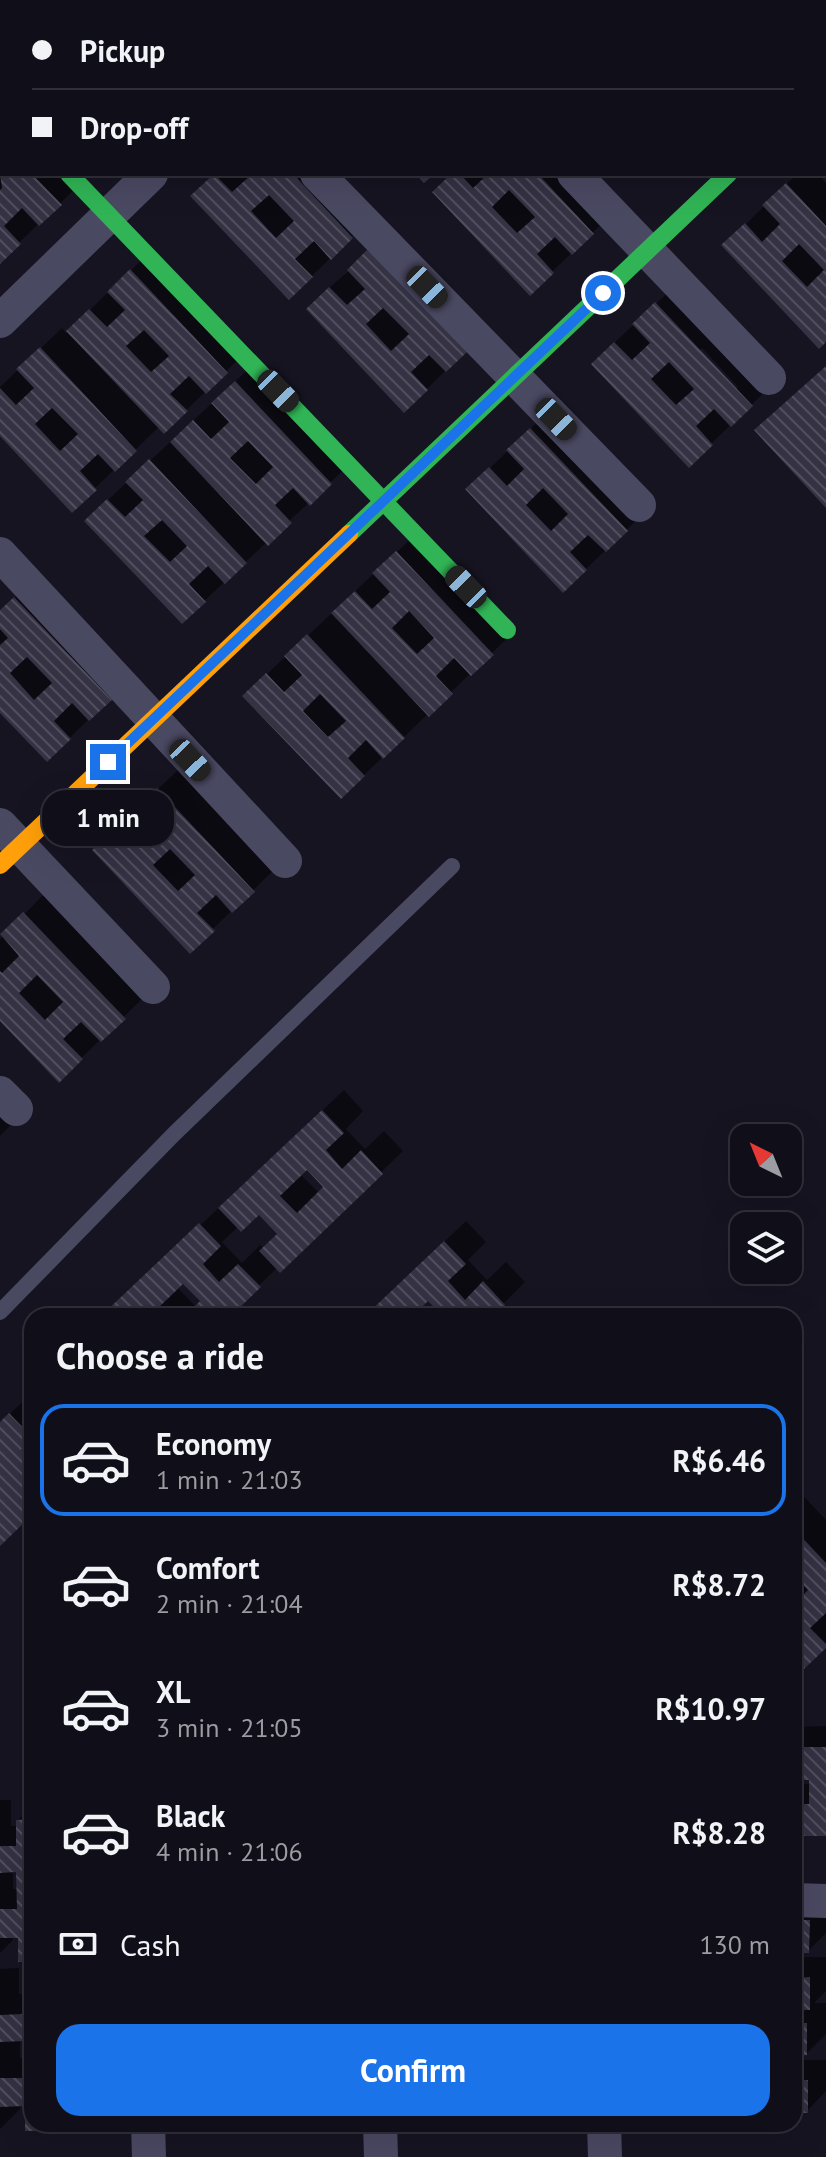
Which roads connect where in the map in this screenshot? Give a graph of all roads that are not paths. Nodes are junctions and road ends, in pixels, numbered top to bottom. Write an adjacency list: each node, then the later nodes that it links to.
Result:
1 (71, 176): 6 (street)
2 (149, 176): 6 (street)
3 (319, 176): 9 (street)
4 (576, 176): 7 (street)
5 (726, 176): 7 (street)
6 (109, 215): 8 (street); 11 (street)
7 (647, 251): 9 (street); 10 (street)
8 (0, 321)
9 (514, 377): 11 (street); 12 (street)
10 (769, 378)
11 (383, 501): 14 (street); 15 (street)
12 (639, 505)
13 (0, 554): 15 (street)
14 (507, 630)
15 (152, 719): 16 (street); 17 (street)
16 (7, 845): 19 (street)
17 (285, 861)
18 (452, 866): 20 (lane)
19 (153, 987)
20 (0, 1312)
21 (802, 1900): 22 (street)
22 (826, 1901)
23 (148, 2132): 26 (street)
24 (380, 2132): 27 (street)
25 (604, 2132): 28 (street)
26 (149, 2157)
27 (381, 2157)
28 (605, 2157)

